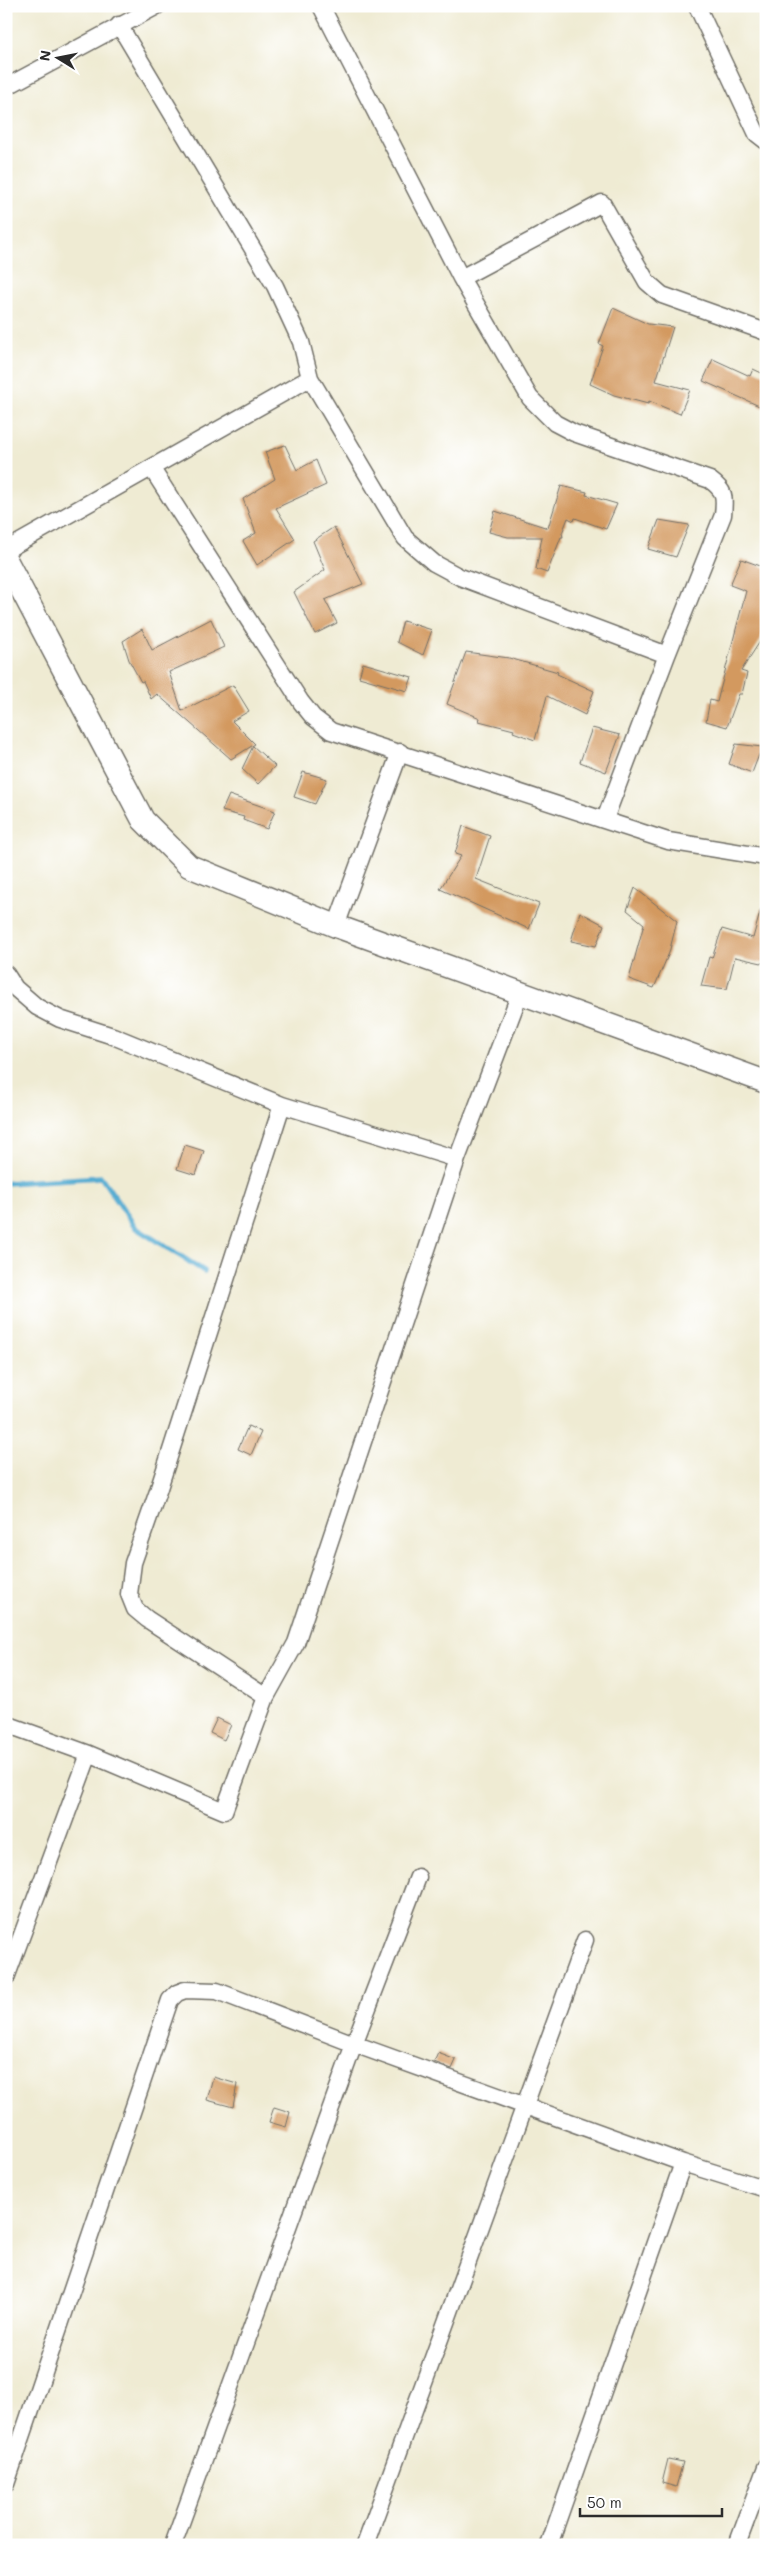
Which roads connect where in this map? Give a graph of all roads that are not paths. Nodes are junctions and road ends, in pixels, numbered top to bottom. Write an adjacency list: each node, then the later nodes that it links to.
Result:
1 (157, 6): 4 (street)
2 (321, 6): 7 (street)
3 (697, 6): 6 (street)
4 (119, 25): 5 (street); 9 (street)
5 (6, 87)
6 (766, 141)
7 (461, 278): 8 (street); 13 (street)
8 (766, 332)
9 (310, 378): 10 (street); 13 (street)
10 (152, 469): 11 (street); 14 (street)
11 (6, 550)
12 (6, 560): 17 (street)
13 (667, 655): 15 (street)
14 (400, 752): 15 (street); 17 (street)
15 (605, 819): 16 (street)
16 (766, 857)
17 (336, 926): 19 (street)
18 (6, 974): 21 (street)
19 (520, 993): 20 (street); 22 (street)
20 (766, 1082)
21 (282, 1105): 22 (street); 23 (street)
22 (457, 1159): 23 (street)
23 (266, 1697): 25 (street)
24 (6, 1724): 25 (street)
25 (89, 1754): 28 (street)
26 (418, 1878): 29 (street)
27 (585, 1940): 30 (street)
28 (6, 1978)
29 (354, 2044): 30 (street); 34 (street); 35 (street)
30 (524, 2104): 31 (street); 36 (street)
31 (684, 2162): 32 (street); 37 (street)
32 (766, 2189)
33 (766, 2467): 38 (street)
34 (6, 2484)
35 (173, 2545)
36 (365, 2545)
37 (549, 2545)
38 (736, 2545)

